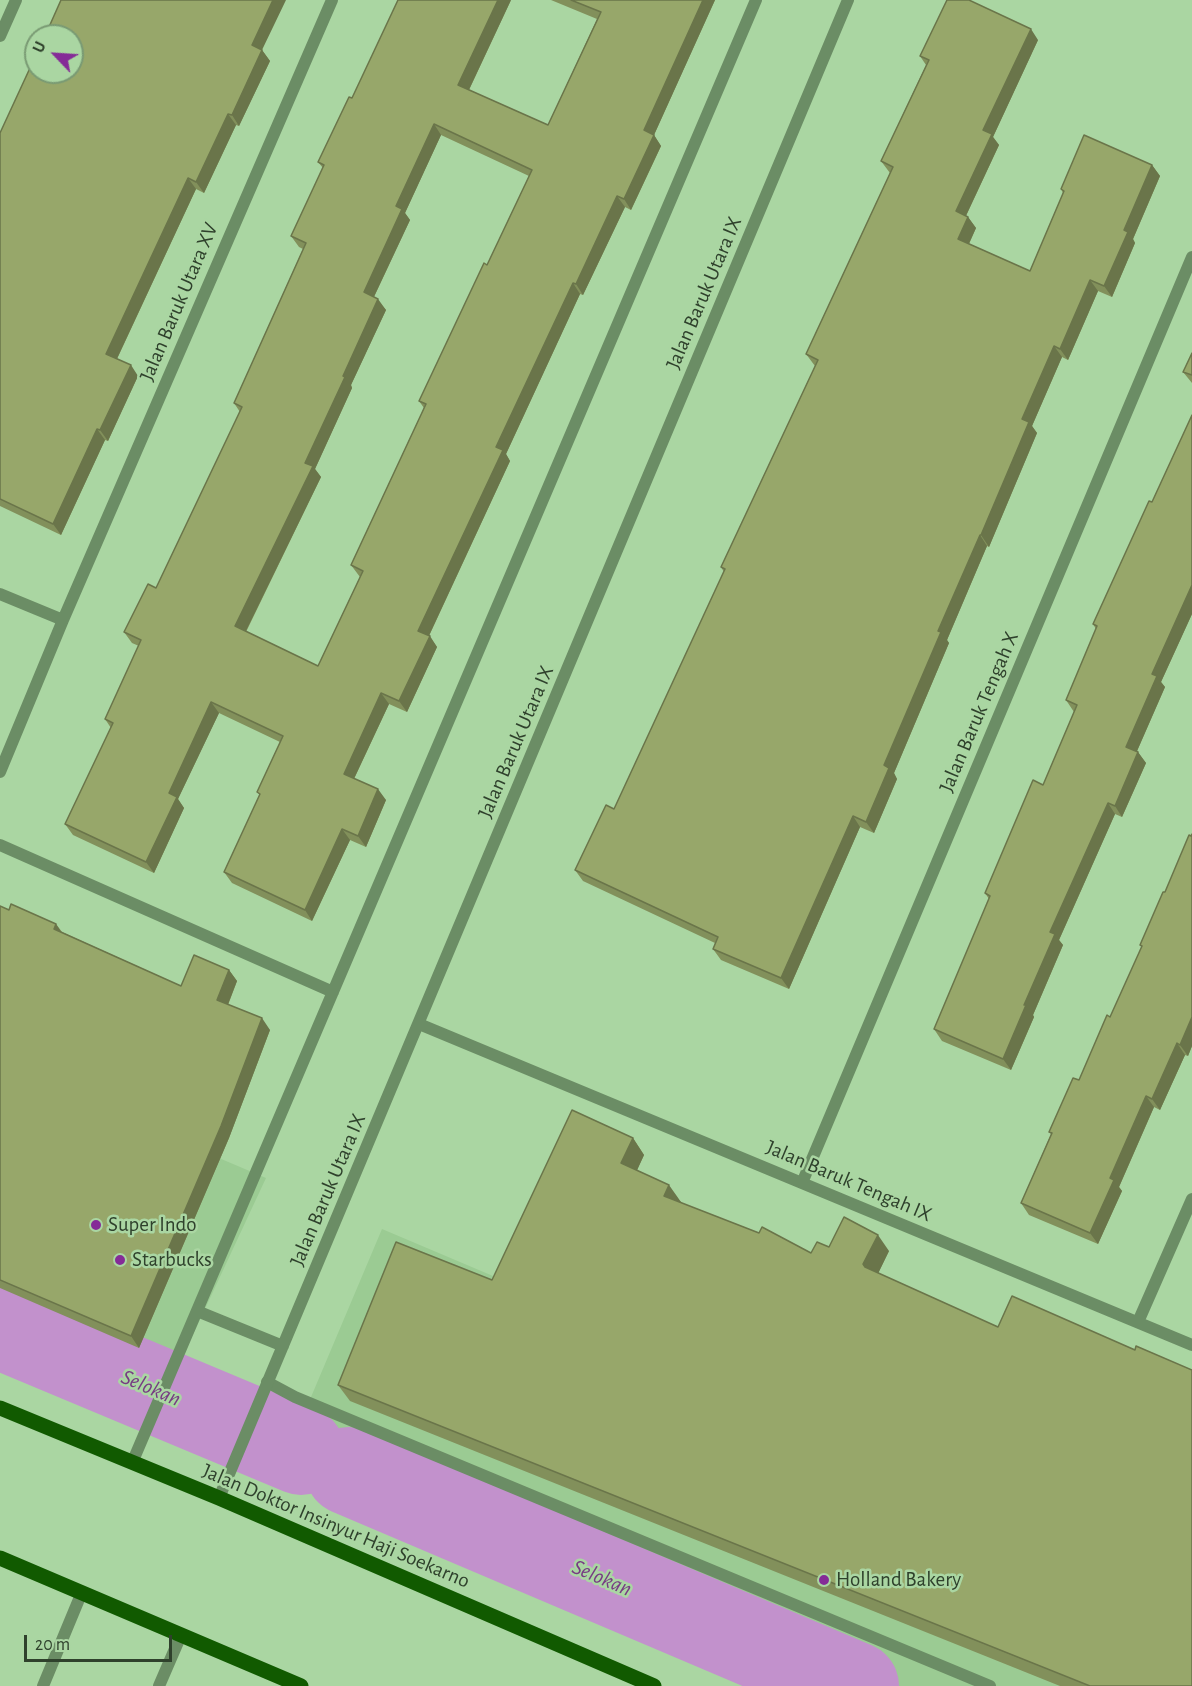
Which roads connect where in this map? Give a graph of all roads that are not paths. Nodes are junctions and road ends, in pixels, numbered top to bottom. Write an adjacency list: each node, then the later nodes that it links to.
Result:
1 (16, 0): 5 (street)
2 (332, 0): 8 (street, Jalan Baruk Utara XV)
3 (756, 0): 11 (street)
4 (848, 0): 12 (street, Jalan Baruk Utara IX)
5 (0, 36)
6 (1192, 258): 13 (street, Jalan Baruk Tengah X)
7 (0, 594): 8 (street)
8 (63, 620): 9 (street, Jalan Baruk Utara XV)
9 (0, 772)
10 (0, 845): 11 (street)
11 (333, 992): 15 (street)
12 (419, 1024): 13 (street, Jalan Baruk Tengah IX); 18 (street, Jalan Baruk Utara IX)
13 (802, 1183): 16 (street, Jalan Baruk Tengah IX)
14 (1192, 1199): 16 (street)
15 (197, 1311): 18 (street); 21 (street)
16 (1138, 1322): 17 (street, Jalan Baruk Tengah IX)
17 (1192, 1345)
18 (283, 1346): 19 (street, Jalan Baruk Utara IX)
19 (267, 1382): 22 (street, Jalan Baruk Utara IX); 30 (street)
20 (0, 1408): 21 (main road, Jalan Doktor Insinyur Haji Soekarno)
21 (132, 1463): 22 (main road, Jalan Doktor Insinyur Haji Soekarno)
22 (219, 1498): 29 (main road, Jalan Doktor Insinyur Haji Soekarno)
23 (0, 1558): 24 (main road)
24 (82, 1592): 25 (main road); 26 (street)
25 (181, 1635): 27 (street); 28 (main road)
26 (43, 1686)
27 (159, 1686)
28 (301, 1686)
29 (654, 1686)
30 (990, 1686)

